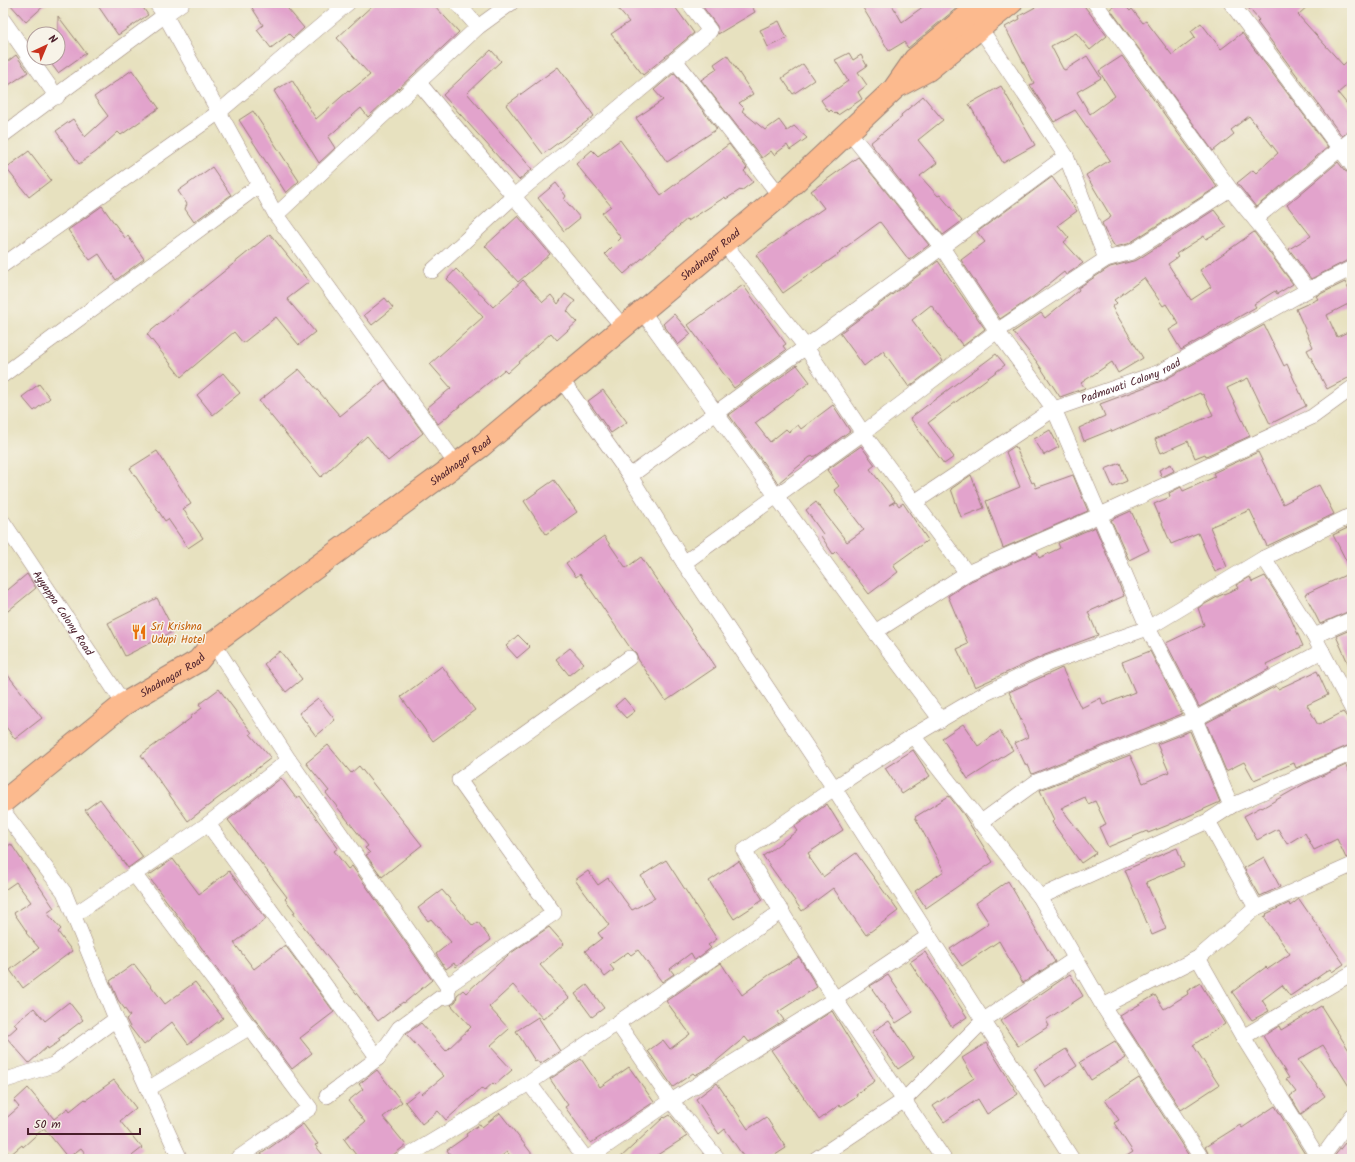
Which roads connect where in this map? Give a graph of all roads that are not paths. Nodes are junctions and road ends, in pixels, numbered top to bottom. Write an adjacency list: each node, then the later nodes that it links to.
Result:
1 (156, 3): 11 (street)
2 (182, 3): 11 (street)
3 (348, 3): 19 (street)
4 (457, 3): 13 (street)
5 (511, 3): 13 (street)
6 (689, 3): 15 (street)
7 (984, 3): 17 (main road, Shadnagar Road)
8 (1011, 3): 14 (main road, Shadnagar Road)
9 (1095, 3): 27 (street)
10 (1231, 3): 23 (street)
11 (165, 15): 18 (street); 19 (street)
12 (3, 20): 18 (street)
13 (478, 27): 16 (street)
14 (980, 28): 17 (main road, Shadnagar Road); 24 (street)
15 (675, 60): 28 (street); 29 (street)
16 (420, 83): 28 (street); 30 (street)
17 (894, 89): 20 (main road, Shadnagar Road)
18 (57, 96): 21 (street)
19 (219, 112): 26 (street); 35 (street)
20 (848, 131): 29 (main road, Shadnagar Road); 33 (street)
21 (3, 135)
22 (1352, 139): 23 (street)
23 (1340, 149): 25 (street); 31 (street)
24 (1066, 156): 33 (street); 34 (street)
25 (1352, 165)
26 (258, 186): 30 (street); 43 (street)
27 (1230, 189): 31 (street); 34 (street)
28 (514, 196): 36 (street); 40 (street)
29 (780, 196): 32 (main road, Shadnagar Road)
30 (276, 216): 49 (street)
31 (1255, 219): 38 (street)
32 (723, 242): 39 (main road, Shadnagar Road); 42 (street)
33 (941, 246): 41 (street); 42 (street)
34 (1106, 259): 41 (street)
35 (3, 265)
36 (432, 271)
37 (1351, 271): 38 (street, Padmavati Colony road)
38 (1308, 290): 46 (street, Padmavati Colony road)
39 (642, 311): 40 (main road, Shadnagar Road); 47 (street)
40 (623, 327): 44 (main road, Shadnagar Road)
41 (997, 331): 46 (street); 48 (street)
42 (805, 346): 47 (street); 48 (street)
43 (3, 375)
44 (561, 379): 49 (main road, Shadnagar Road); 50 (street)
45 (1352, 388): 53 (street)
46 (1054, 409): 52 (street, Padmavati Colony road); 53 (street)
47 (716, 412): 50 (street); 51 (street)
48 (863, 434): 51 (street); 52 (street)
49 (457, 465): 63 (main road, Shadnagar Road)
50 (630, 476): 57 (street)
51 (777, 497): 57 (street); 61 (street)
52 (915, 502): 58 (street)
53 (1100, 515): 58 (street); 60 (street)
54 (1352, 515): 56 (street)
55 (3, 522): 66 (street, Ayyappa Colony Road)
56 (1264, 558): 60 (street); 62 (street)
57 (684, 563): 73 (street)
58 (967, 573): 61 (street)
59 (1352, 619): 62 (street)
60 (1148, 628): 68 (street); 69 (street)
61 (875, 632): 69 (street)
62 (1314, 636): 64 (street)
63 (213, 643): 66 (main road, Shadnagar Road); 72 (street)
64 (1322, 651): 67 (street); 68 (street)
65 (629, 658): 90 (street)
66 (124, 704): 74 (main road, Shadnagar Road)
67 (1352, 709)
68 (1195, 719): 75 (street); 78 (street)
69 (941, 720): 70 (street)
70 (913, 736): 73 (street); 78 (street)
71 (1352, 753): 75 (street)
72 (290, 760): 79 (street); 90 (street)
73 (834, 788): 84 (street); 86 (street)
74 (3, 802)
75 (1231, 806): 77 (street)
76 (3, 811): 85 (street)
77 (1208, 821): 82 (street); 83 (street)
78 (980, 823): 82 (street)
79 (208, 824): 81 (street); 98 (street)
80 (1352, 865): 83 (street)
81 (134, 874): 85 (street); 96 (street)
82 (1040, 898): 88 (street)
83 (1256, 908): 87 (street)
84 (782, 911): 91 (street); 95 (street)
85 (74, 915): 93 (street)
86 (929, 936): 91 (street); 94 (street)
87 (1198, 958): 92 (street); 97 (street)
88 (1075, 959): 92 (street); 94 (street)
89 (1352, 973): 97 (street)
90 (447, 986): 98 (street)
91 (835, 1000): 103 (street); 104 (street)
92 (1103, 1006): 114 (street)
93 (116, 1019): 99 (street); 101 (street)
94 (984, 1020): 104 (street); 113 (street)
95 (618, 1024): 100 (street); 103 (street)
96 (250, 1027): 101 (street); 107 (street)
97 (1244, 1037): 115 (street)
98 (378, 1058): 102 (street)
99 (3, 1081)
100 (529, 1083): 108 (street); 109 (street)
101 (148, 1089): 106 (street)
102 (327, 1096)
103 (670, 1101): 109 (street); 110 (street)
104 (903, 1101): 111 (street); 112 (street)
105 (1352, 1116): 115 (street)
106 (180, 1159)
107 (237, 1159)
108 (403, 1159)
109 (586, 1159)
110 (718, 1159)
111 (816, 1159)
112 (944, 1159)
113 (1072, 1159)
114 (1202, 1159)
115 (1320, 1159)

